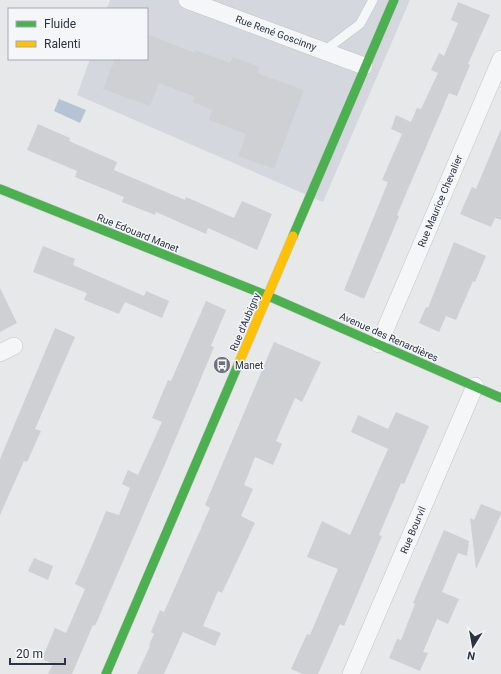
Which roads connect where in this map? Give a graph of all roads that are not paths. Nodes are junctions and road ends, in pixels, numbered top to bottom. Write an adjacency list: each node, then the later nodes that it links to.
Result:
1 (187, 0): 4 (street, Rue René Goscinny)
2 (374, 0): 4 (lane)
3 (394, 0): 6 (main road, Rue d'Aubigny)
4 (324, 51): 6 (street, Rue René Goscinny)
5 (501, 58): 9 (street, Rue Maurice Chevalier)
6 (364, 66): 8 (main road, Rue d'Aubigny)
7 (0, 189): 8 (main road, Rue Edouard Manet)
8 (268, 296): 9 (main road, Avenue des Renardières); 12 (main road, Rue d'Aubigny)
9 (379, 344): 10 (main road, Avenue des Renardières)
10 (475, 386): 11 (main road, Avenue des Renardières); 13 (street, Rue Bourvil)
11 (501, 398)
12 (106, 674)
13 (351, 674)

